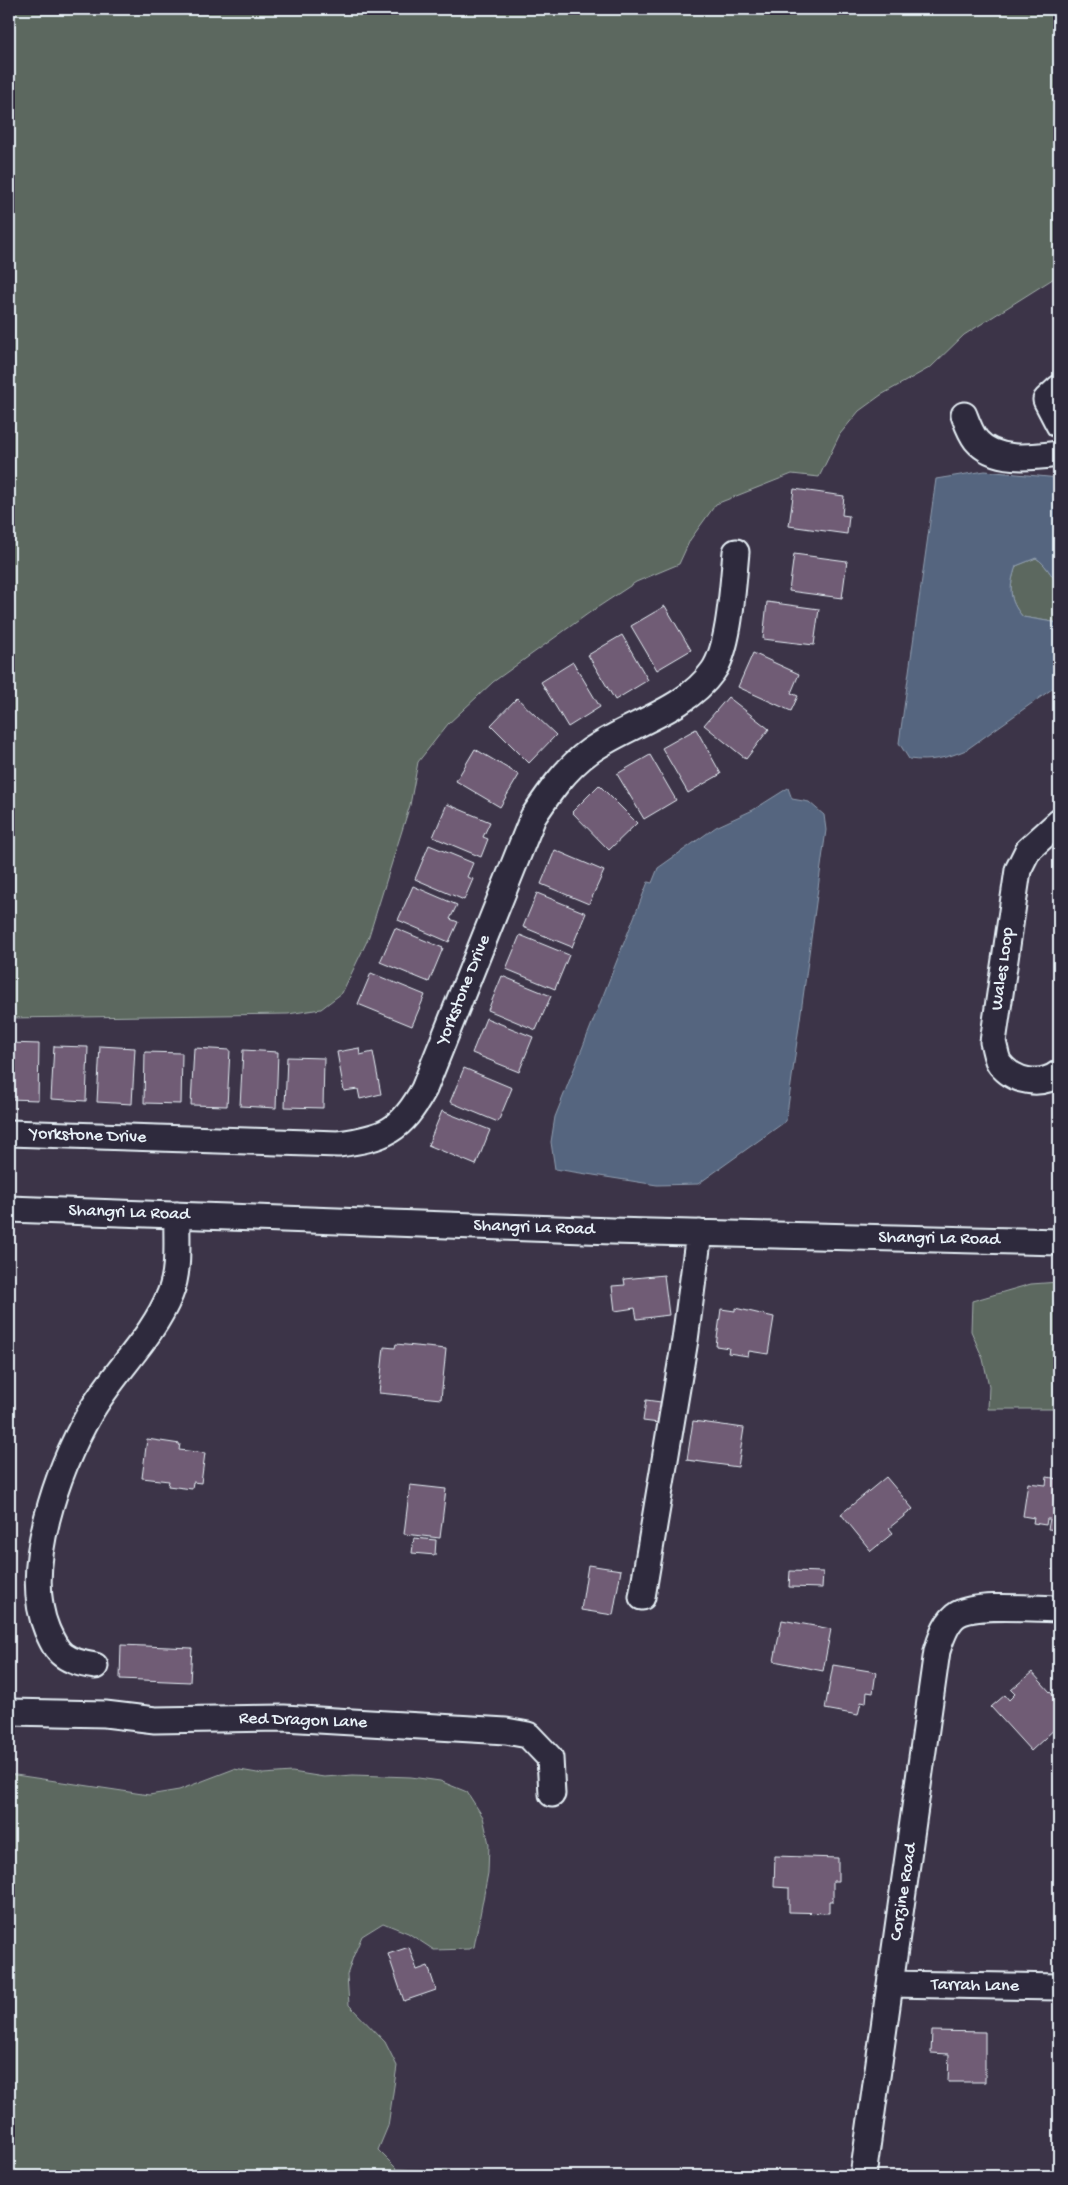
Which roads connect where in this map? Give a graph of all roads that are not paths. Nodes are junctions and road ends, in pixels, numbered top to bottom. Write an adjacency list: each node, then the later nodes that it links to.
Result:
1 (1053, 394): 3 (street)
2 (964, 415): 4 (street)
3 (1059, 425)
4 (1059, 454)
5 (736, 552): 8 (street, Yorkstone Drive)
6 (1059, 822): 7 (street, Wales Loop)
7 (1059, 1073)
8 (9, 1133)
9 (9, 1209): 10 (street, Shangri La Road)
10 (177, 1215): 11 (street, Shangri La Road); 15 (street)
11 (699, 1233): 12 (street, Shangri La Road); 13 (street)
12 (1059, 1242)
13 (642, 1597)
14 (1059, 1609): 18 (street, Corzine Road)
15 (95, 1666)
16 (9, 1712): 17 (street, Red Dragon Lane)
17 (552, 1794)
18 (891, 1984): 19 (street, Tarrah Lane); 20 (street, Corzine Road)
19 (1059, 1987)
20 (863, 2176)

